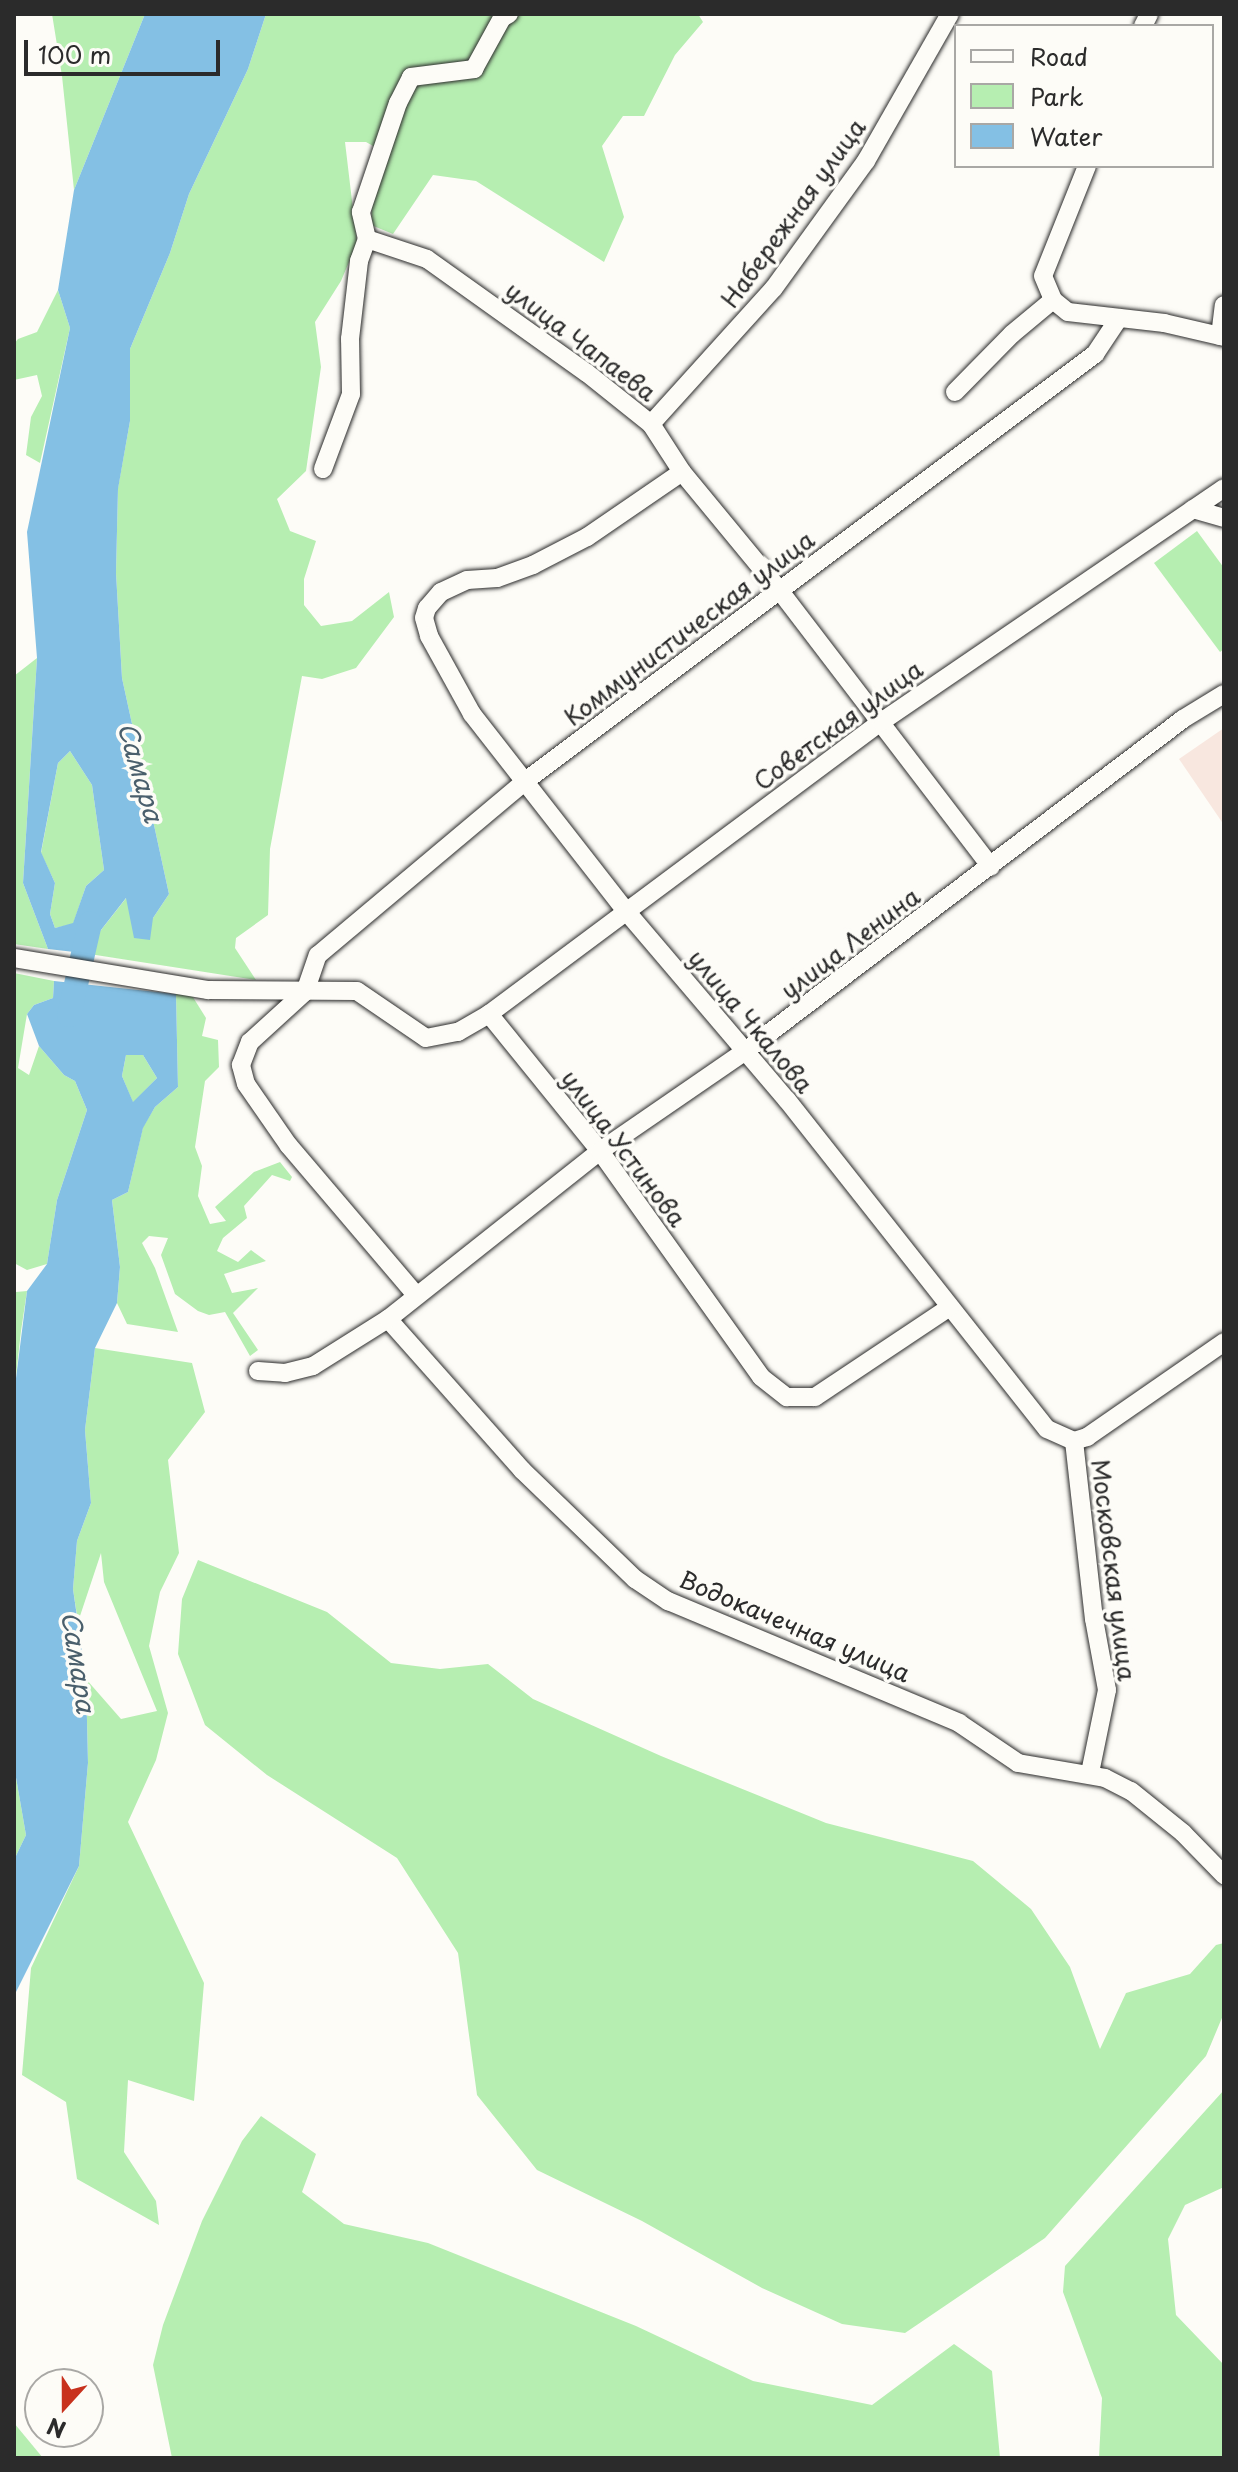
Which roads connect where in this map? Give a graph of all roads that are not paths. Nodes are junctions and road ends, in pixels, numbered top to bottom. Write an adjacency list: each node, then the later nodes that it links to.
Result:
1 (509, 14): 4 (street)
2 (950, 14): 10 (street, Набережная улица)
3 (1086, 168): 5 (street)
4 (367, 239): 10 (street, улица Чапаева); 11 (street)
5 (1053, 300): 7 (street); 9 (street)
6 (1224, 305): 8 (street)
7 (1119, 318): 8 (street); 16 (street, Коммунистическая улица)
8 (1222, 337)
9 (955, 392)
10 (651, 424): 12 (street, улица Чапаева)
11 (323, 469)
12 (682, 472): 16 (street, улица Чапаева); 19 (street, улица Чкалова)
13 (1224, 488): 14 (street, Советская улица)
14 (1193, 509): 15 (street); 18 (street, Советская улица)
15 (1224, 518)
16 (780, 591): 18 (street, улица Чапаева); 19 (street, Коммунистическая улица)
17 (1224, 694): 20 (street, улица Ленина)
18 (881, 722): 20 (street, улица Чапаева); 21 (street, Советская улица)
19 (524, 782): 21 (street, улица Чкалова); 23 (street, Коммунистическая улица)
20 (991, 867): 25 (street, улица Ленина)
21 (626, 911): 24 (street, Советская улица); 25 (street, улица Чкалова)
22 (14, 958): 23 (street)
23 (305, 992): 24 (street); 27 (street)
24 (489, 1014): 26 (street, улица Устинова)
25 (744, 1052): 26 (street, улица Ленина); 28 (street, улица Чкалова)
26 (600, 1151): 27 (street, улица Ленина); 28 (street, улица Устинова)
27 (416, 1295): 29 (street, улица Ленина)
28 (950, 1307): 32 (street, улица Чкалова)
29 (388, 1319): 31 (street, улица Ленина); 33 (street, Водокачечная улица)
30 (1224, 1342): 32 (street)
31 (258, 1371)
32 (1074, 1441): 33 (street, Московская улица)
33 (1090, 1773): 34 (street)
34 (1224, 1875)

